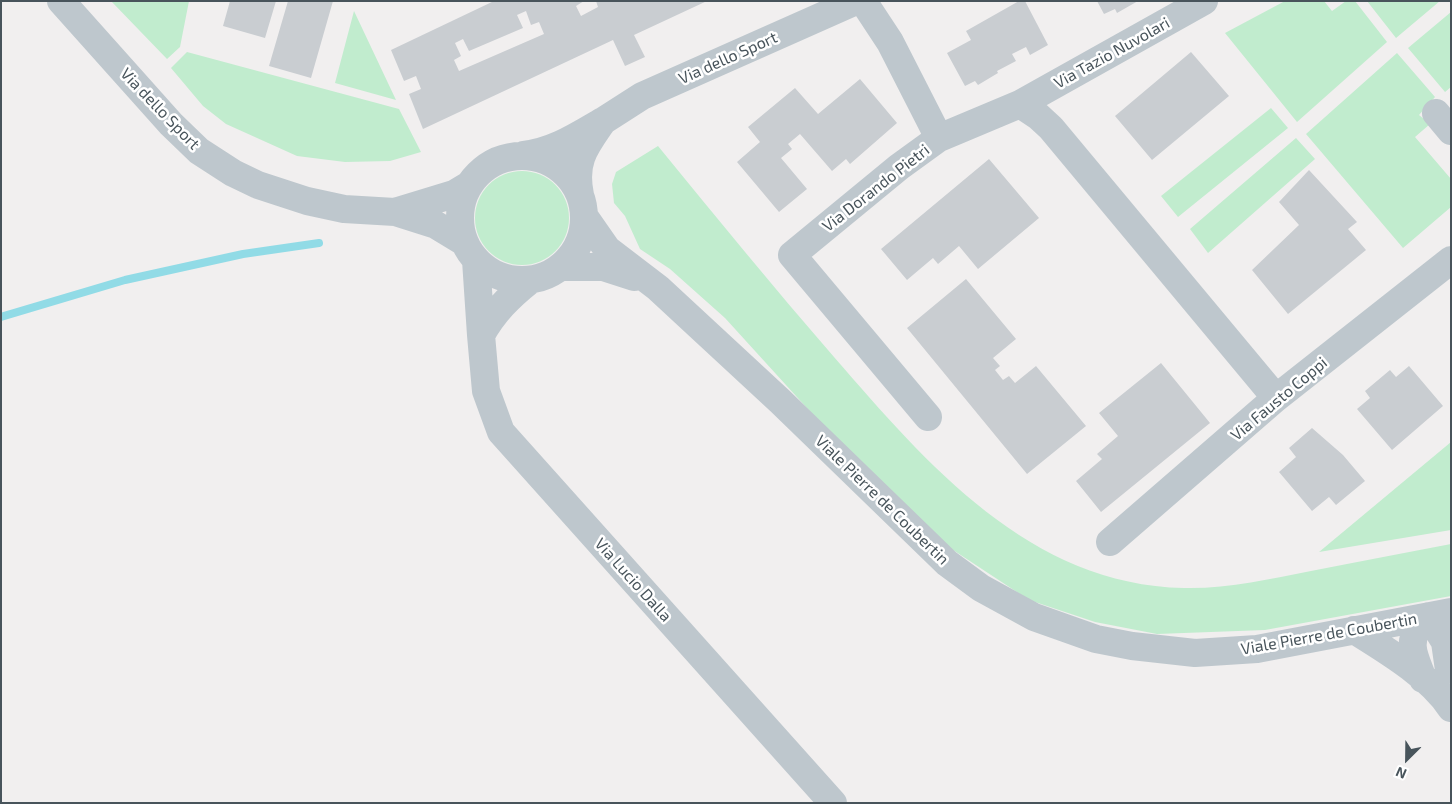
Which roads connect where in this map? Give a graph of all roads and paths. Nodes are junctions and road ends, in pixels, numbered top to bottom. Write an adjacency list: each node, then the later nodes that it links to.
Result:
1 (62, 1): 11 (street, Via dello Sport)
2 (856, 1): 6 (street, Via dello Sport)
3 (863, 1): 7 (street)
4 (1204, 1): 5 (street, Via Tazio Nuvolari)
5 (1020, 104): 7 (street, Via Dorando Pietri); 18 (street)
6 (603, 121): 8 (street, Via dello Sport); 10 (street, Via dello Sport)
7 (939, 138): 19 (street, Via Dorando Pietri)
8 (518, 156): 9 (street, Viale Pierre de Coubertin); 10 (street, Viale Pierre de Coubertin)
9 (469, 185): 11 (street, Via dello Sport); 12 (street, Viale Pierre de Coubertin)
10 (582, 205): 14 (street, Viale Pierre de Coubertin); 16 (street, Viale Pierre de Coubertin)
11 (395, 212): 12 (street, Via dello Sport)
12 (470, 251): 15 (street, Viale Pierre de Coubertin); 17 (street, Via Lucio Dalla)
13 (1451, 260): 18 (street, Via Fausto Coppi)
14 (560, 267): 15 (street, Viale Pierre de Coubertin); 16 (street, Viale Pierre de Coubertin)
15 (529, 280): 17 (street)
16 (650, 282): 22 (street, Viale Pierre de Coubertin)
17 (481, 335): 26 (street, Via Lucio Dalla)
18 (1276, 398): 20 (street, Via Fausto Coppi)
19 (928, 417)
20 (1110, 542)
21 (1433, 615): 22 (street, Viale Pierre de Coubertin); 23 (street); 24 (street)
22 (1354, 630): 24 (street)
23 (1450, 668): 25 (street)
24 (1424, 679): 25 (street)
25 (1448, 703)
26 (833, 803)

